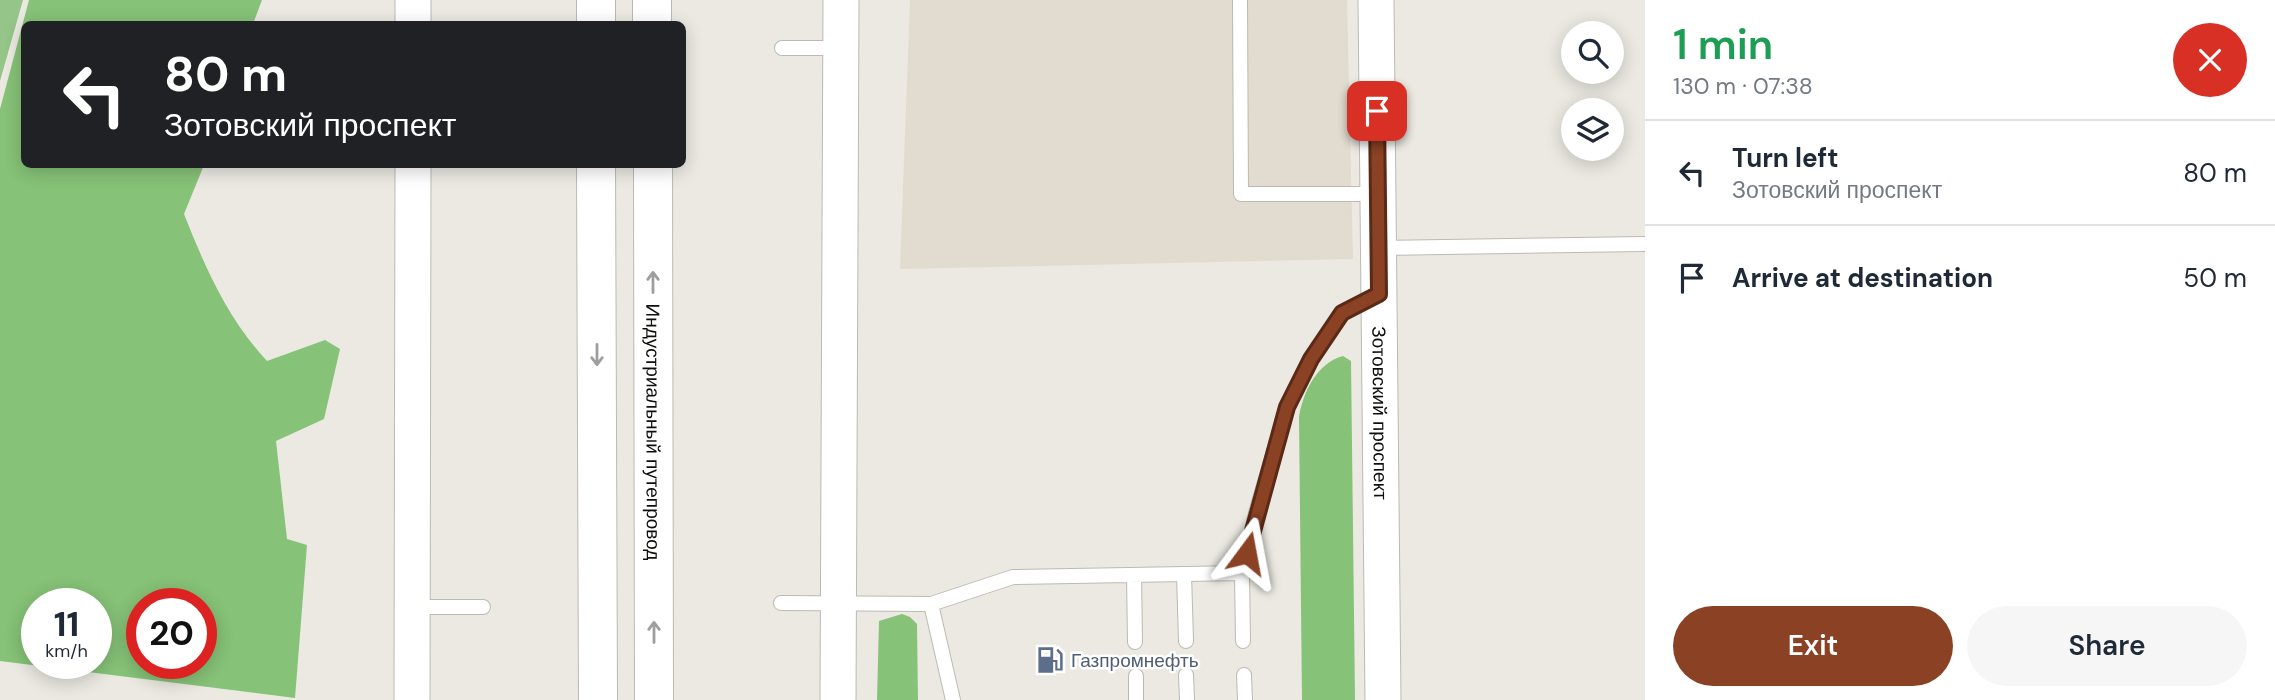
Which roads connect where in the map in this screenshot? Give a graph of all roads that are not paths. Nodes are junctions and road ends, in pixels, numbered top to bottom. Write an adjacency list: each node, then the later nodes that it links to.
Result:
1 (413, 0): 7 (street)
2 (596, 0): 8 (main road)
3 (652, 0): 9 (main road)
4 (841, 0): 11 (street)
5 (1240, 0): 15 (lane)
6 (1376, 0): 15 (street, Зотовский проспект)
7 (413, 21)
8 (596, 21)
9 (652, 21)
10 (782, 48): 11 (lane)
11 (841, 48): 23 (street)
12 (413, 168): 25 (street)
13 (596, 168): 34 (main road, one-way to 34)
14 (653, 168): 35 (main road, Индустриальный путепровод, one-way to 14)
15 (1378, 194): 17 (street, Зотовский проспект)
16 (1645, 244): 17 (lane)
17 (1379, 248): 18 (street, Зотовский проспект)
18 (1379, 294): 19 (lane); 41 (street, Зотовский проспект)
19 (1242, 573): 20 (lane); 28 (lane)
20 (1184, 574): 21 (lane); 27 (lane)
21 (1134, 575): 24 (lane); 29 (lane)
22 (781, 603): 23 (lane)
23 (838, 604): 24 (lane); 36 (street)
24 (930, 604): 37 (lane)
25 (412, 607): 26 (lane); 33 (street)
26 (483, 607)
27 (1186, 641)
28 (1243, 641)
29 (1135, 642)
30 (1244, 675): 40 (lane)
31 (1136, 676): 38 (lane)
32 (1186, 676): 39 (lane)
33 (412, 700)
34 (598, 700)
35 (654, 700)
36 (838, 700)
37 (953, 700)
38 (1136, 700)
39 (1187, 700)
40 (1245, 700)
41 (1383, 700)

